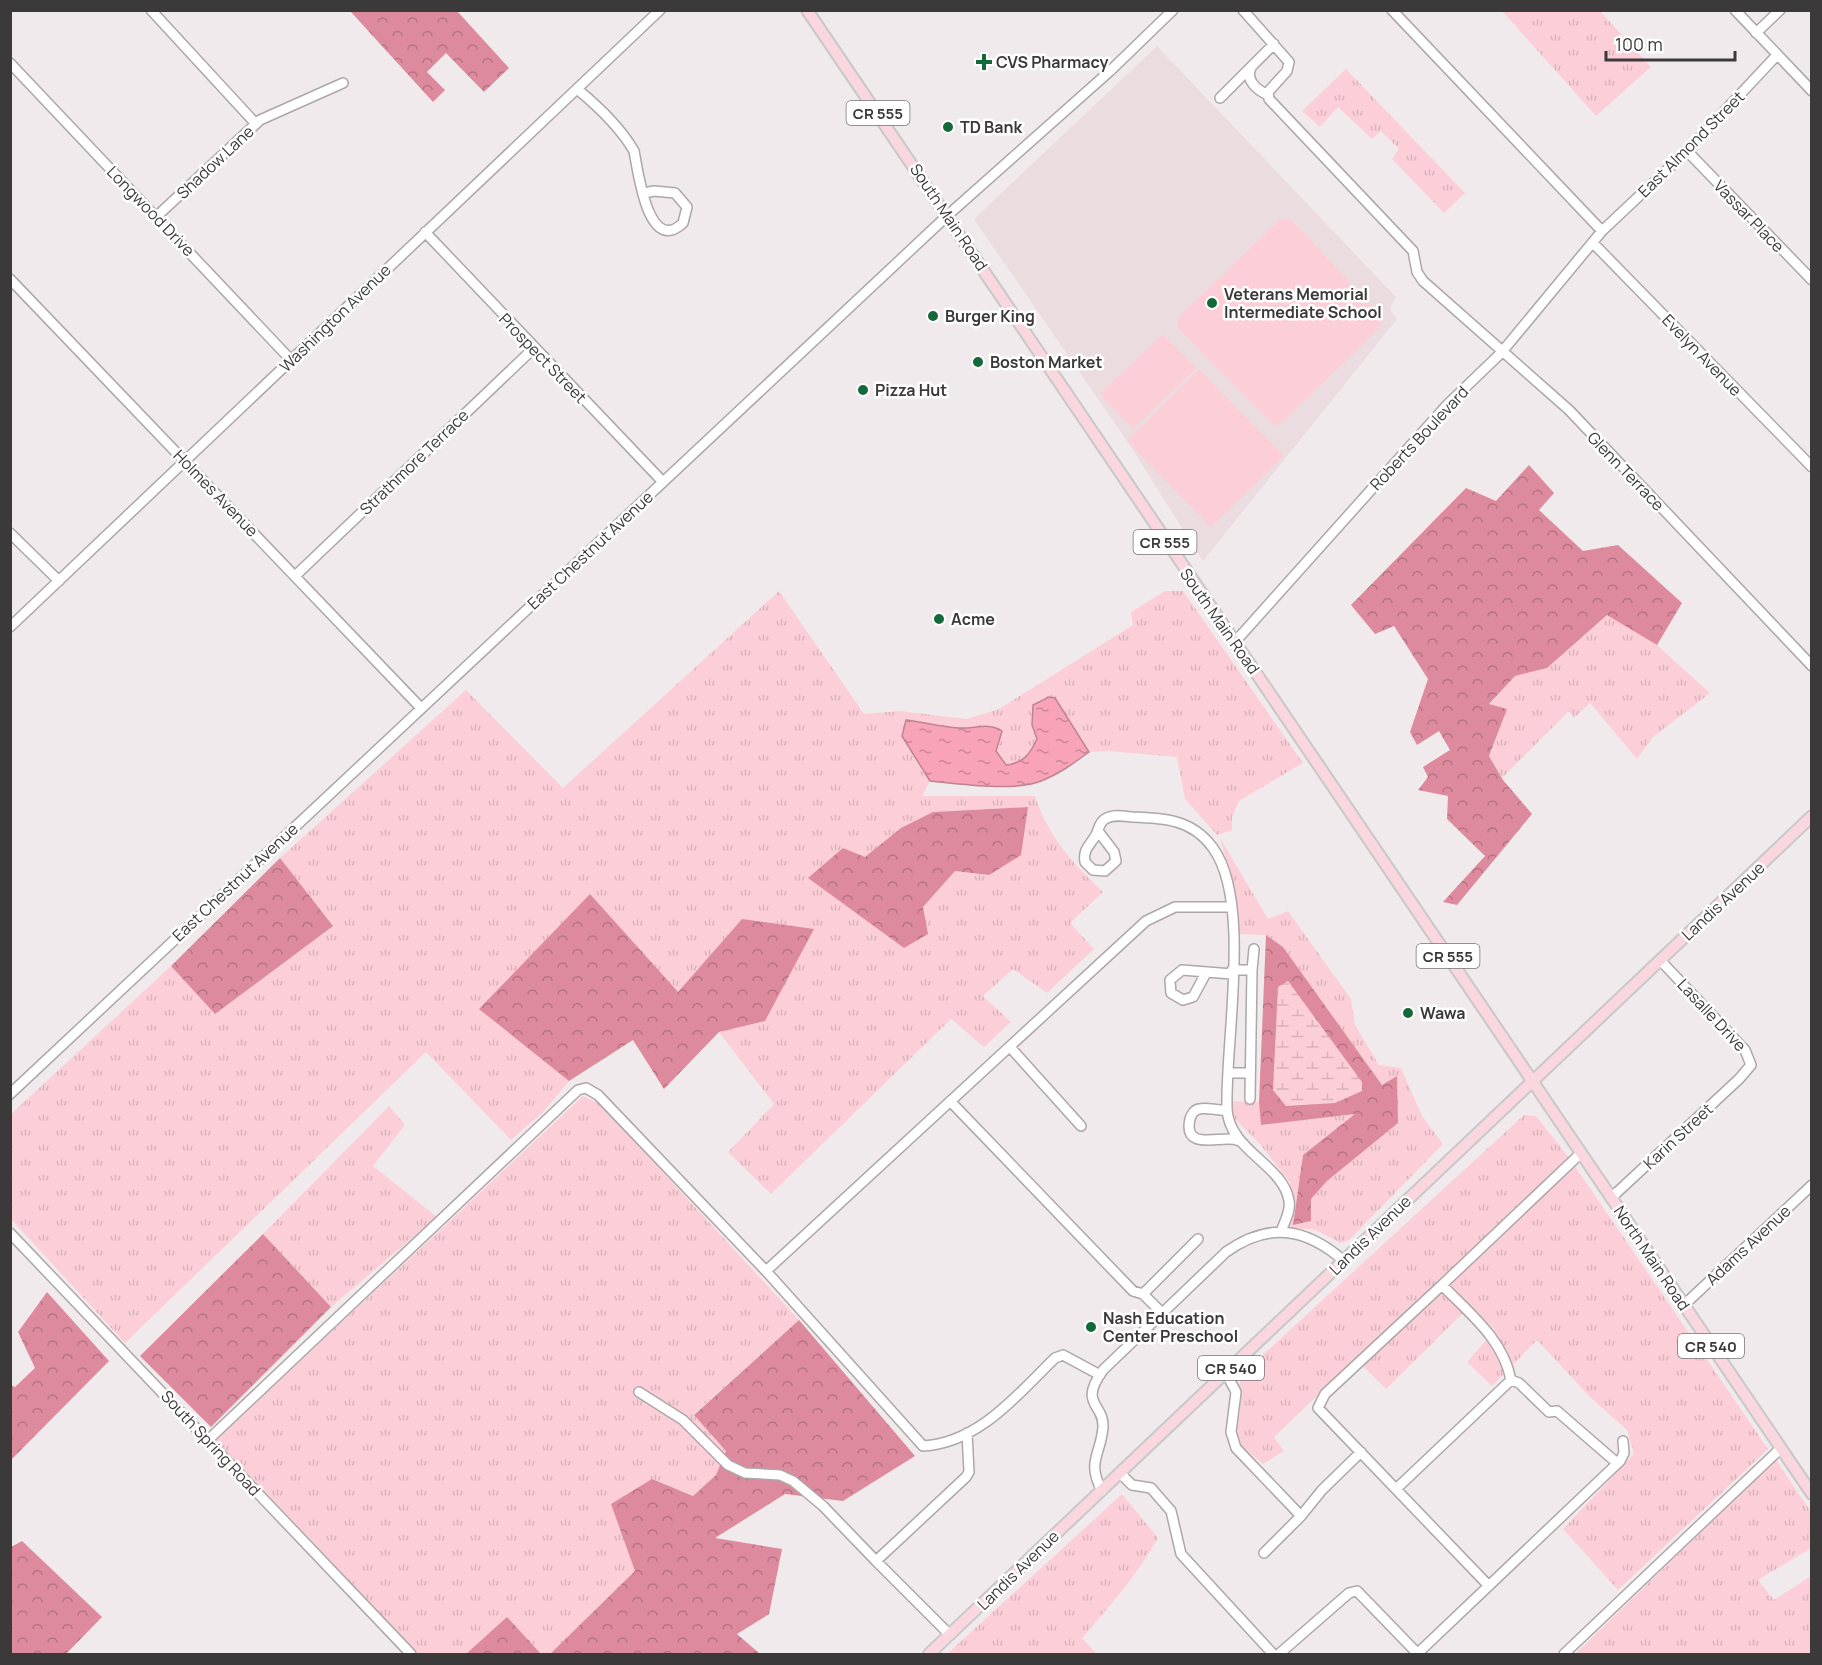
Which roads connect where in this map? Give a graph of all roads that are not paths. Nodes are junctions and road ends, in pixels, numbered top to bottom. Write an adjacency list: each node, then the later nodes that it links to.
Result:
1 (151, 10): 19 (street)
2 (660, 10): 15 (street, Washington Avenue)
3 (807, 10): 22 (main road, South Main Road / CR 555)
4 (1173, 10): 22 (street, East Chestnut Avenue)
5 (1243, 10): 10 (street)
6 (1392, 10): 24 (street)
7 (1735, 10): 9 (street)
8 (1780, 10): 9 (street)
9 (1756, 33): 11 (street)
10 (1274, 44): 13 (street); 17 (street)
11 (1777, 55): 16 (street); 20 (street, East Almond Street)
12 (10, 63): 23 (street, Longwood Drive)
13 (1252, 66): 17 (street, Glenn Terrace); 18 (street)
14 (343, 83): 19 (street, Shadow Lane)
15 (577, 89): 21 (street); 25 (street, Washington Avenue)
16 (1812, 92)
17 (1268, 95): 30 (street, Glenn Terrace)
18 (1220, 98)
19 (256, 123): 23 (street, Shadow Lane)
20 (1687, 151): 24 (street, East Almond Street); 28 (street, Vassar Place)
21 (644, 193): 21 (street)
22 (948, 215): 34 (street, East Chestnut Avenue); 39 (main road, South Main Road / CR 555)
23 (156, 217): 31 (street, Longwood Drive)
24 (1602, 231): 26 (street, Roberts Boulevard)
25 (425, 232): 29 (street, Prospect Street); 31 (street, Washington Avenue)
26 (1593, 243): 30 (street, Roberts Boulevard); 33 (street, Evelyn Avenue)
27 (10, 279): 32 (street, Holmes Avenue)
28 (1812, 280)
29 (534, 348): 34 (street, Prospect Street); 36 (street, Strathmore Terrace)
30 (1501, 352): 39 (street, Roberts Boulevard); 40 (street, Glenn Terrace)
31 (291, 360): 32 (street, Washington Avenue)
32 (185, 461): 36 (street, Holmes Avenue); 37 (street, Washington Avenue)
33 (1812, 467)
34 (663, 482): 41 (street, East Chestnut Avenue)
35 (10, 533): 37 (street)
36 (295, 576): 41 (street, Holmes Avenue)
37 (58, 581): 38 (street, Washington Avenue)
38 (10, 627)
39 (1234, 643): 54 (main road, South Main Road / CR 555)
40 (1812, 666)
41 (421, 708): 55 (street, East Chestnut Avenue)
42 (1810, 822): 46 (main road, Landis Avenue)
43 (1098, 831): 44 (street)
44 (1231, 907): 48 (street); 50 (street)
45 (1254, 949): 47 (street)
46 (1660, 960): 53 (street, Lasalle Drive); 54 (main road, Landis Avenue)
47 (1252, 970): 48 (street); 52 (street)
48 (1232, 972): 49 (street); 51 (street)
49 (1206, 973)
50 (1010, 1047): 57 (street); 59 (street)
51 (1228, 1073): 52 (street); 58 (street)
52 (1250, 1073): 56 (street)
53 (1744, 1074): 63 (street, Karin Street)
54 (1532, 1082): 61 (main road, North Main Road / CR 540); 67 (main road, Landis Avenue / CR 540)
55 (10, 1094)
56 (1250, 1099)
57 (950, 1101): 68 (street); 70 (street)
58 (1227, 1111): 60 (street); 60 (street)
59 (1081, 1126)
60 (1241, 1143): 64 (street)
61 (1581, 1153): 63 (main road, North Main Road / CR 540); 69 (street)
62 (1812, 1185): 71 (street, Adams Avenue)
63 (1611, 1198): 71 (main road, North Main Road / CR 540)
64 (1281, 1232): 67 (street); 72 (street)
65 (10, 1233): 78 (street, South Spring Road)
66 (1198, 1239): 70 (street)
67 (1344, 1261): 73 (main road, Landis Avenue / CR 540)
68 (766, 1271): 77 (street); 78 (street)
69 (1442, 1285): 75 (street); 81 (street)
70 (1143, 1294): 72 (street)
71 (1683, 1305): 80 (main road, North Main Road / CR 540)
72 (1162, 1313): 74 (street)
73 (1226, 1372): 83 (main road, Landis Avenue / CR 540); 87 (street)
74 (1100, 1375): 77 (street); 85 (street)
75 (1511, 1380): 82 (street); 84 (street)
76 (639, 1392): 89 (street)
77 (967, 1433): 89 (street)
78 (208, 1440): 92 (street, South Spring Road)
79 (1623, 1441): 82 (street)
80 (1781, 1448): 86 (main road, North Main Road / CR 540); 97 (street)
81 (1361, 1452): 84 (street); 87 (street)
82 (1617, 1463): 90 (street)
83 (1120, 1473): 85 (main road, Landis Avenue / CR 540); 94 (street)
84 (1396, 1489): 90 (street)
85 (1102, 1491): 91 (main road, Landis Avenue / CR 540)
86 (1812, 1494)
87 (1301, 1516): 88 (street)
88 (1264, 1553)
89 (876, 1561): 91 (street)
90 (1489, 1586): 96 (street)
91 (950, 1635): 93 (main road, Landis Avenue / CR 540)
92 (411, 1654)
93 (929, 1654)
94 (1273, 1654)
95 (1280, 1654): 96 (street)
96 (1418, 1654)
97 (1564, 1654)

